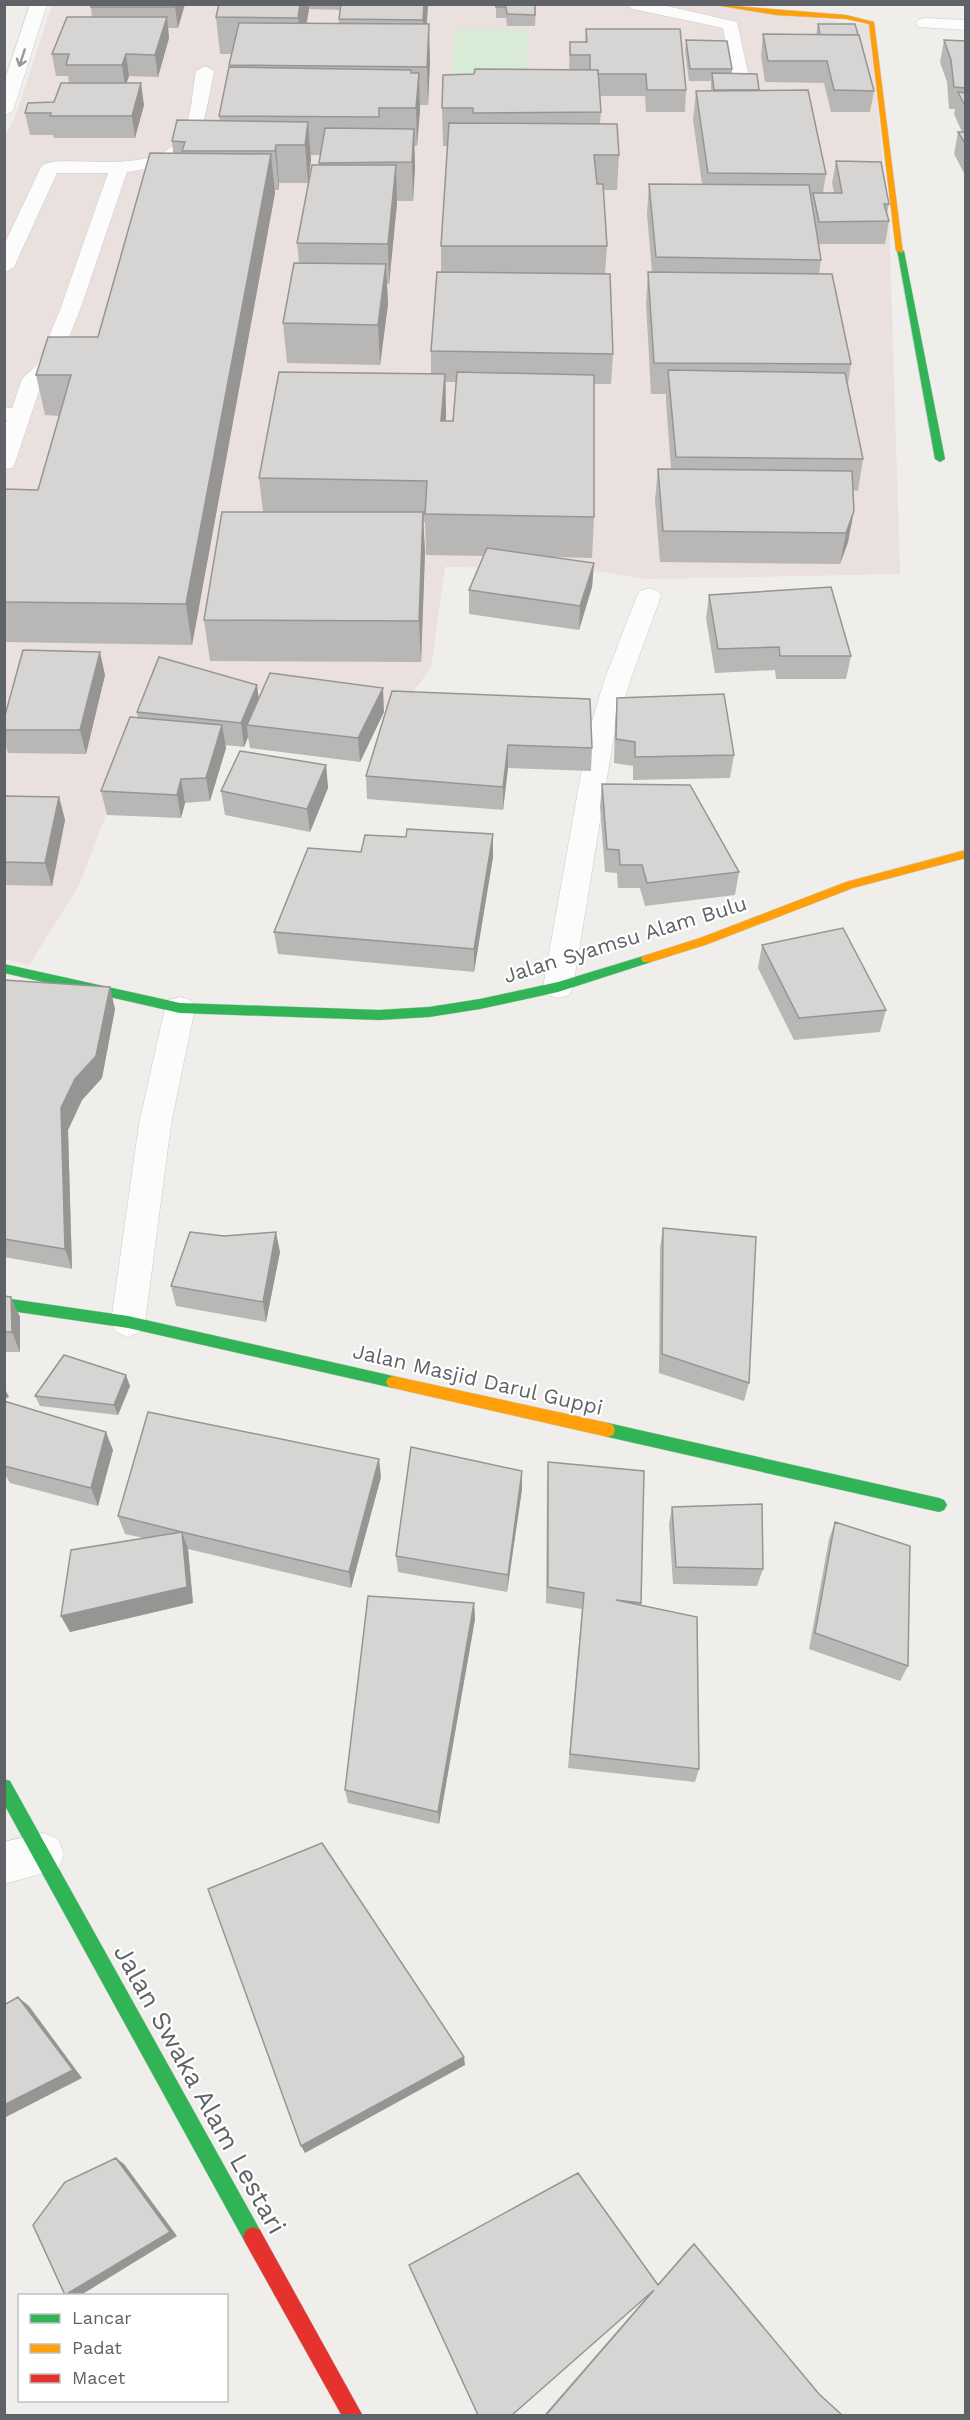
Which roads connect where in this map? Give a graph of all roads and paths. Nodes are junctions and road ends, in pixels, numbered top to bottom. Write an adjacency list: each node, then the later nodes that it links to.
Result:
1 (39, 4): 9 (street, one-way to 9)
2 (633, 4): 8 (lane)
3 (712, 4): 4 (street)
4 (732, 6): 13 (street)
5 (925, 23): 6 (street)
6 (966, 25)
7 (205, 71): 10 (lane)
8 (741, 82)
9 (5, 110)
10 (119, 168): 11 (lane); 12 (lane)
11 (4, 267)
12 (12, 414): 14 (lane)
13 (940, 459)
14 (4, 463)
15 (649, 596): 18 (street)
16 (966, 854): 18 (street, Jalan Syamsu Alam Bulu)
17 (4, 968): 19 (street, Jalan Syamsu Alam Bulu)
18 (558, 987): 19 (street, Jalan Syamsu Alam Bulu)
19 (180, 1008): 21 (street)
20 (4, 1304): 21 (street, Jalan Masjid Darul Guppi)
21 (128, 1322): 22 (street, Jalan Masjid Darul Guppi)
22 (939, 1504)
23 (4, 1787): 24 (street, Jalan Swaka Alam Lestari)
24 (43, 1854): 25 (street); 26 (street, Jalan Swaka Alam Lestari)
25 (4, 1863)
26 (353, 2415)

